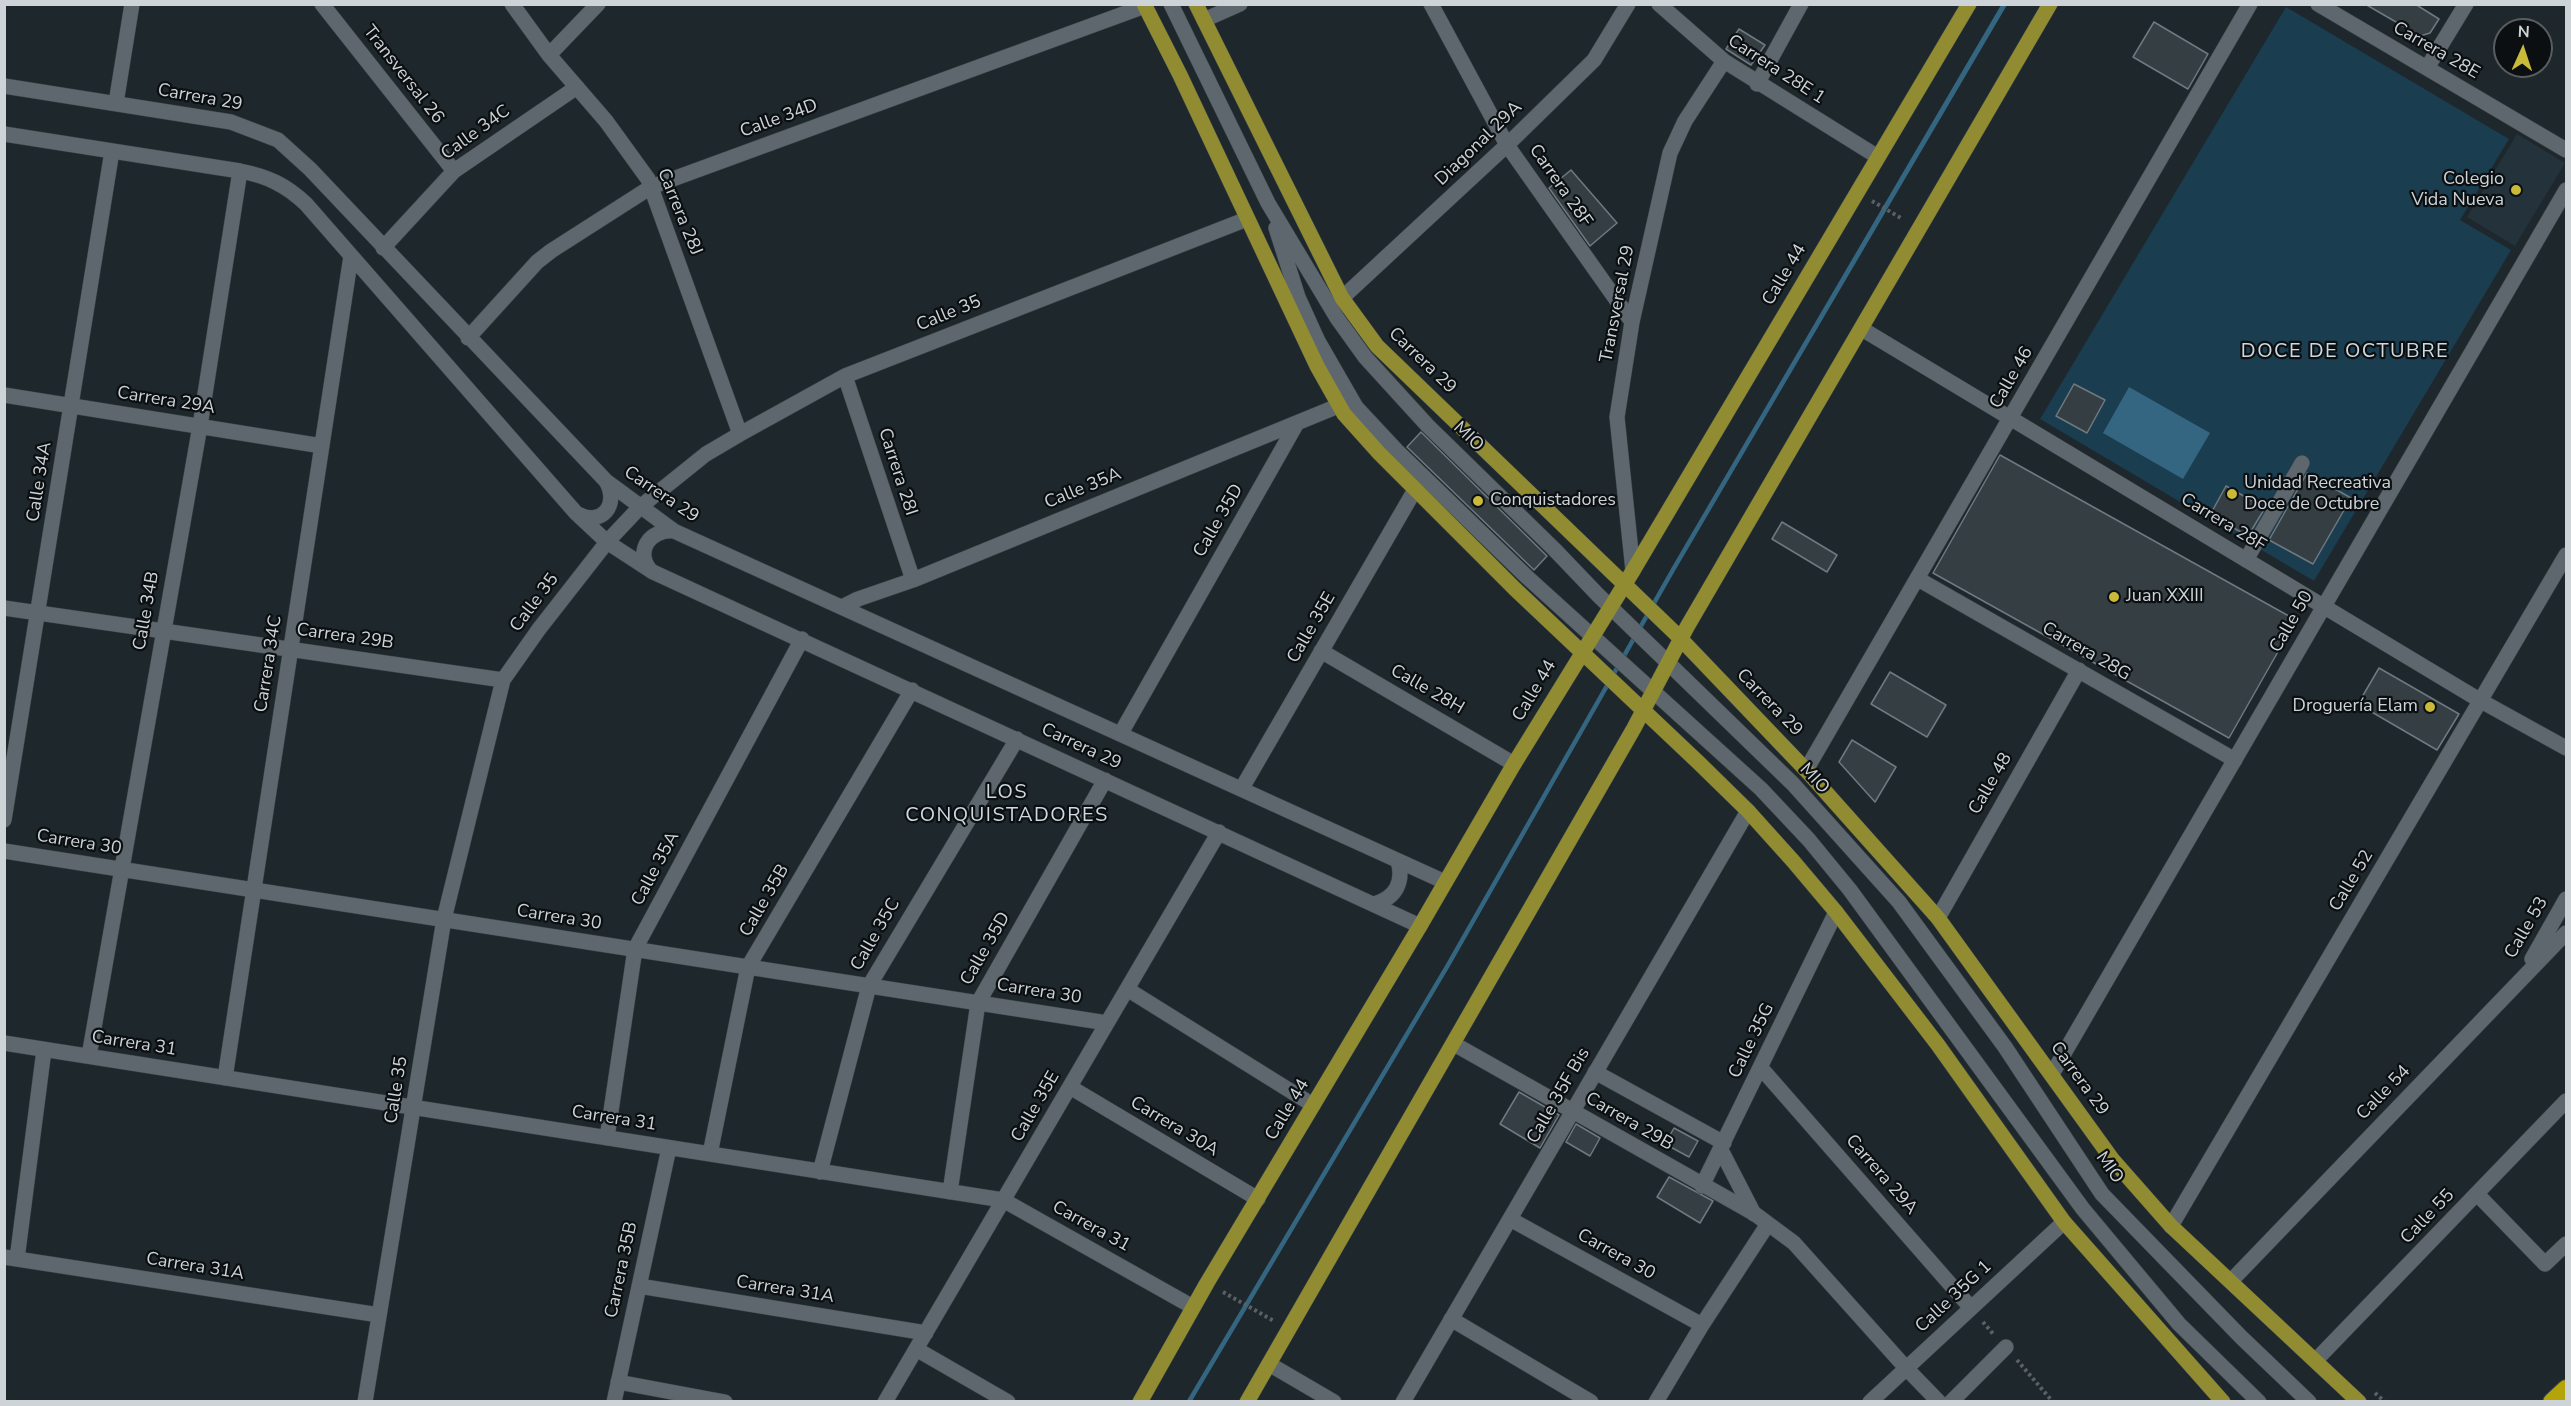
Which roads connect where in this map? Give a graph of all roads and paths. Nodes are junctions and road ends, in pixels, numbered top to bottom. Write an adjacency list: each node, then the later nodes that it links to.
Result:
1 (132, 4): 26 (street)
2 (311, 4): 18 (street)
3 (512, 4): 20 (street, Carrera 28J)
4 (598, 4): 20 (street)
5 (1171, 4): 37 (street, MIO)
6 (1196, 4): 19 (main road, Carrera 29)
7 (1240, 4): 19 (street)
8 (1431, 4): 28 (street, Carrera 28F)
9 (1628, 4): 28 (street, Diagonal 29A)
10 (1659, 4): 21 (street, Carrera 28E 1)
11 (1801, 4): 23 (street)
12 (1969, 4): 31 (main road, Calle 44)
13 (2050, 4): 44 (main road)
14 (2250, 4): 50 (street, Calle 46)
15 (2318, 4): 22 (street, Carrera 28E)
16 (2466, 4): 22 (street)
17 (1145, 5): 34 (street, Calle 34D); 39 (main road)
18 (324, 7): 33 (street, Transversal 26)
19 (1204, 20): 42 (main road, Carrera 29)
20 (549, 55): 25 (street, Carrera 28J)
21 (1724, 62): 23 (street, Carrera 28E 1); 43 (street, Transversal 29)
22 (2427, 68): 29 (street, Carrera 28E)
23 (1757, 84): 31 (street, Carrera 28E 1)
24 (4, 86): 26 (street, Carrera 29)
25 (577, 87): 33 (street, Calle 34C); 34 (street, Carrera 28J)
26 (116, 104): 40 (street, Carrera 29)
27 (4, 134): 30 (street, Carrera 29)
28 (1507, 145): 42 (street, Diagonal 29A); 43 (street, Carrera 28F)
29 (2566, 150)
30 (112, 151): 32 (street, Carrera 29); 48 (street, Calle 34A)
31 (1878, 157): 67 (main road, Calle 44)
32 (240, 171): 41 (street, Carrera 29); 52 (street, Calle 34B)
33 (454, 171): 40 (street, Calle 34C)
34 (651, 187): 45 (street, Calle 34D); 53 (street, Carrera 28J)
35 (2566, 190): 68 (street, Calle 50)
36 (1871, 201): 38 (path)
37 (1268, 204): 71 (street, MIO); 75 (street, MIO)
38 (1900, 218)
39 (1247, 219): 46 (street, Calle 35); 49 (main road)
40 (383, 248): 45 (street, Carrera 29)
41 (351, 256): 54 (street, Carrera 34C); 59 (street, Carrera 29)
42 (1342, 298): 67 (main road, Carrera 29)
43 (1632, 322): 67 (street, Transversal 29)
44 (1862, 329): 50 (street, Carrera 28F); 74 (main road)
45 (468, 338): 56 (street, Carrera 29)
46 (845, 376): 53 (street, Calle 35); 66 (street, Carrera 28I)
47 (4, 395): 48 (street, Carrera 29A)
48 (72, 406): 52 (street, Carrera 29A); 72 (street, Calle 34A)
49 (1338, 406): 51 (street, Calle 35A); 57 (main road)
50 (2011, 418): 63 (street, Carrera 28F); 65 (street, Calle 46)
51 (1297, 423): 66 (street, Calle 35A); 87 (street, Calle 35D)
52 (200, 426): 54 (street, Carrera 29A); 73 (street, Calle 34B)
53 (740, 434): 58 (street, Calle 35)
54 (322, 446): 77 (street, Carrera 34C)
55 (2302, 463): 63 (street)
56 (606, 481): 58 (street, Carrera 29); 59 (street)
57 (1416, 488): 78 (street, Calle 35E); 79 (main road)
58 (640, 507): 60 (street, Carrera 29); 61 (street, Calle 35)
59 (576, 513): 61 (street, Carrera 29)
60 (674, 531): 64 (street); 69 (street, Carrera 29)
61 (607, 542): 64 (street, Carrera 29); 82 (street, Calle 35)
62 (2566, 555): 85 (street, Calle 52)
63 (2246, 560): 68 (street, Carrera 28F)
64 (653, 572): 76 (street, Carrera 29)
65 (1918, 579): 81 (street, Carrera 28G); 92 (street, Calle 46)
66 (913, 580): 69 (street, Calle 35A)
67 (1630, 581): 71 (main road, Calle 44); 74 (main road, Carrera 29)
68 (2324, 606): 85 (street, Carrera 28F); 90 (street, Calle 50)
69 (842, 607): 87 (street, Carrera 29)
70 (4, 608): 72 (street, Carrera 29B)
71 (1613, 610): 75 (main road, Calle 44); 80 (street, MIO)
72 (38, 612): 73 (street, Carrera 29B); 96 (street, Calle 34A)
73 (163, 631): 77 (street, Carrera 29B); 100 (street, Calle 34B)
74 (1678, 636): 80 (main road); 92 (main road, Carrera 29)
75 (1595, 637): 79 (main road, Calle 44); 83 (street, MIO)
76 (802, 639): 84 (street, Carrera 29); 110 (street, Calle 35A)
77 (291, 649): 82 (street, Carrera 29B); 102 (street, Carrera 34C)
78 (1321, 651): 91 (street, Calle 28H); 94 (street, Calle 35E)
79 (1583, 655): 86 (main road); 91 (main road, Calle 44)
80 (1665, 660): 83 (main road); 180 (street, MIO)
81 (2079, 670): 90 (street, Carrera 28G); 106 (street, Calle 48)
82 (502, 680): 107 (street, Calle 35)
83 (1649, 686): 86 (main road); 179 (street, MIO)
84 (912, 690): 88 (street, Carrera 29); 111 (street, Calle 35B)
85 (2481, 701): 89 (street, Carrera 28F); 144 (street, Calle 52)
86 (1638, 707): 95 (main road); 118 (main road)
87 (1121, 733): 94 (street, Carrera 29)
88 (1017, 739): 93 (street, Carrera 29); 113 (street, Calle 35C)
89 (2566, 748)
90 (2235, 760): 123 (street, Calle 50)
91 (1514, 764): 101 (main road, Calle 44)
92 (1806, 770): 106 (main road, Carrera 29)
93 (1105, 780): 97 (street, Carrera 29); 115 (street, Calle 35D)
94 (1242, 788): 99 (street, Carrera 29)
95 (1748, 811): 105 (main road); 122 (street, Calle 35F Bis)
96 (4, 820)
97 (1219, 832): 104 (street, Carrera 29); 114 (street, Calle 35E)
98 (4, 851): 100 (street, Carrera 30)
99 (1398, 861): 101 (street, Carrera 29); 104 (street)
100 (122, 870): 102 (street, Carrera 30); 120 (street, Calle 34B)
101 (1445, 882): 108 (main road, Calle 44)
102 (254, 890): 107 (street, Carrera 30); 124 (street, Carrera 34C)
103 (2566, 899): 112 (street, Calle 53)
104 (1374, 904): 108 (street, Carrera 29)
105 (1836, 912): 121 (street, Calle 35G); 142 (main road)
106 (1938, 918): 123 (main road, Carrera 29)
107 (444, 919): 110 (street, Carrera 30); 128 (street, Calle 35)
108 (1420, 926): 127 (main road, Calle 44)
109 (2566, 933): 112 (street, Calle 54)
110 (635, 950): 111 (street, Carrera 30); 130 (street, Calle 35A)
111 (748, 967): 113 (street, Carrera 30); 133 (street, Calle 35B)
112 (2522, 977): 147 (street, Calle 54)
113 (869, 986): 115 (street, Carrera 30); 134 (street, Calle 35C)
114 (1127, 989): 116 (street, Calle 35E); 127 (street)
115 (978, 1003): 116 (street, Carrera 30); 136 (street, Calle 35D)
116 (1107, 1023): 125 (street, Calle 35E)
117 (4, 1043): 119 (street, Carrera 31)
118 (1454, 1044): 129 (street, Carrera 29B); 160 (main road)
119 (44, 1050): 120 (street, Carrera 31); 146 (street)
120 (89, 1056): 124 (street, Carrera 31)
121 (1761, 1068): 131 (street, Calle 35G); 151 (street, Carrera 29A)
122 (1595, 1072): 129 (street, Calle 35F Bis); 131 (street)
123 (2052, 1074): 144 (main road, Carrera 29)
124 (225, 1078): 128 (street, Carrera 31)
125 (1070, 1088): 138 (street, Carrera 30A); 139 (street, Calle 35E)
126 (2566, 1101): 137 (street, Calle 55)
127 (1313, 1105): 138 (main road, Calle 44)
128 (414, 1108): 130 (street, Carrera 31); 153 (street, Calle 35)
129 (1572, 1112): 135 (street, Carrera 29B); 141 (street, Calle 35F Bis)
130 (607, 1138): 132 (street, Carrera 31)
131 (1722, 1146): 135 (street, Calle 35G); 140 (street, Carrera 29B)
132 (669, 1148): 133 (street, Carrera 31); 148 (street, Carrera 35B)
133 (710, 1154): 134 (street, Carrera 31)
134 (820, 1172): 136 (street, Carrera 31)
135 (1702, 1186): 140 (street, Carrera 29B)
136 (950, 1192): 139 (street, Carrera 31)
137 (2477, 1194): 145 (street); 159 (street, Calle 55)
138 (1258, 1199): 150 (main road, Calle 44)
139 (1004, 1200): 150 (street, Carrera 31); 156 (street, Calle 35E)
140 (1755, 1214): 143 (street, Carrera 29B)
141 (1510, 1219): 154 (street, Calle 35F Bis); 155 (street, Carrera 30)
142 (2064, 1222): 151 (street, Calle 35G 1); 178 (main road)
143 (1768, 1224): 155 (street); 161 (street, Carrera 29B)
144 (2171, 1226): 147 (main road, Carrera 29)
145 (2566, 1244)
146 (11, 1258): 153 (street, Carrera 31A)
147 (2231, 1281): 159 (main road, Carrera 29)
148 (639, 1286): 156 (street, Carrera 31A); 162 (street, Carrera 35B)
149 (1236, 1299): 152 (path)
150 (1193, 1307): 169 (main road, Calle 44)
151 (1971, 1308): 161 (street, Calle 35G 1)
152 (1255, 1310)
153 (379, 1315): 164 (street, Calle 35)
154 (1451, 1319): 172 (street, Calle 35F Bis); 173 (street)
155 (1702, 1325): 174 (street)
156 (926, 1333): 158 (street, Calle 35E)
157 (2006, 1347): 177 (street)
158 (916, 1349): 167 (street, Calle 35E); 168 (street)
159 (2317, 1359): 181 (main road, Carrera 29)
160 (1269, 1364): 170 (main road); 171 (street)
161 (1906, 1368): 175 (street, Calle 35G 1); 176 (street, Carrera 29B)
162 (618, 1382): 165 (street, Carrera 35B); 166 (street)
163 (2566, 1389): 182 (highway)
164 (365, 1401)
165 (614, 1401)
166 (725, 1401)
167 (885, 1401)
168 (1008, 1401)
169 (1140, 1401)
170 (1247, 1401)
171 (1334, 1401)
172 (1403, 1401)
173 (1591, 1401)
174 (1656, 1401)
175 (1870, 1401)
176 (1939, 1401)
177 (1951, 1401)
178 (2223, 1401)
179 (2259, 1401)
180 (2309, 1401)
181 (2359, 1401)
182 (2552, 1401)

